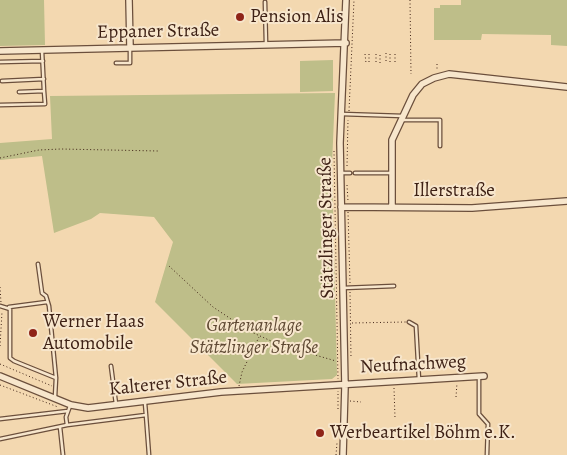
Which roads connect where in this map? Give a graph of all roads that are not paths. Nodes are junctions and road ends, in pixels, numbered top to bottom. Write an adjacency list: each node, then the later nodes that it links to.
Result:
1 (129, 0): 6 (street)
2 (346, 0): 4 (street, Stätzlinger Straße)
3 (265, 2): 5 (lane)
4 (346, 43): 5 (street, Eppaner Straße); 18 (street, Stätzlinger Straße)
5 (266, 44): 6 (street, Eppaner Straße)
6 (130, 47): 7 (street, Eppaner Straße); 11 (lane)
7 (42, 50): 8 (street, Eppaner Straße); 9 (lane)
8 (0, 51)
9 (43, 61): 10 (lane); 12 (lane)
10 (0, 62)
11 (116, 63)
12 (44, 79): 13 (lane); 16 (lane)
13 (2, 81)
14 (567, 87): 19 (street)
15 (18, 92): 16 (lane)
16 (44, 92): 17 (lane)
17 (0, 105)
18 (345, 114): 19 (lane); 25 (street, Stätzlinger Straße)
19 (402, 118): 20 (lane); 22 (street)
20 (440, 146)
21 (355, 173): 22 (lane)
22 (392, 173): 24 (street)
23 (567, 201): 24 (street, Illerstraße)
24 (392, 206): 25 (street, Illerstraße)
25 (341, 207): 28 (street, Stätzlinger Straße)
26 (38, 264): 29 (lane)
27 (394, 286): 28 (lane)
28 (343, 288): 38 (street, Stätzlinger Straße)
29 (48, 302): 31 (lane); 36 (lane)
30 (1, 306): 31 (lane)
31 (9, 307): 36 (lane)
32 (409, 322): 37 (lane)
33 (112, 366): 41 (lane)
34 (0, 376): 39 (street, Kalterer Straße)
35 (482, 376): 37 (street, Neufnachweg); 52 (lane)
36 (56, 378): 39 (lane)
37 (419, 382): 38 (street, Neufnachweg)
38 (345, 386): 40 (street, Kalterer Straße); 51 (street, Stätzlinger Straße)
39 (55, 399): 42 (street, Kalterer Straße)
40 (145, 401): 41 (street, Kalterer Straße); 43 (lane)
41 (116, 404): 42 (street, Kalterer Straße)
42 (70, 408): 44 (lane); 45 (lane)
43 (146, 415): 45 (lane); 49 (lane)
44 (0, 419)
45 (68, 425): 46 (lane)
46 (60, 427): 47 (lane); 48 (lane)
47 (0, 439)
48 (63, 455)
49 (149, 455)
50 (338, 455): 51 (lane)
51 (343, 455)
52 (487, 455)

